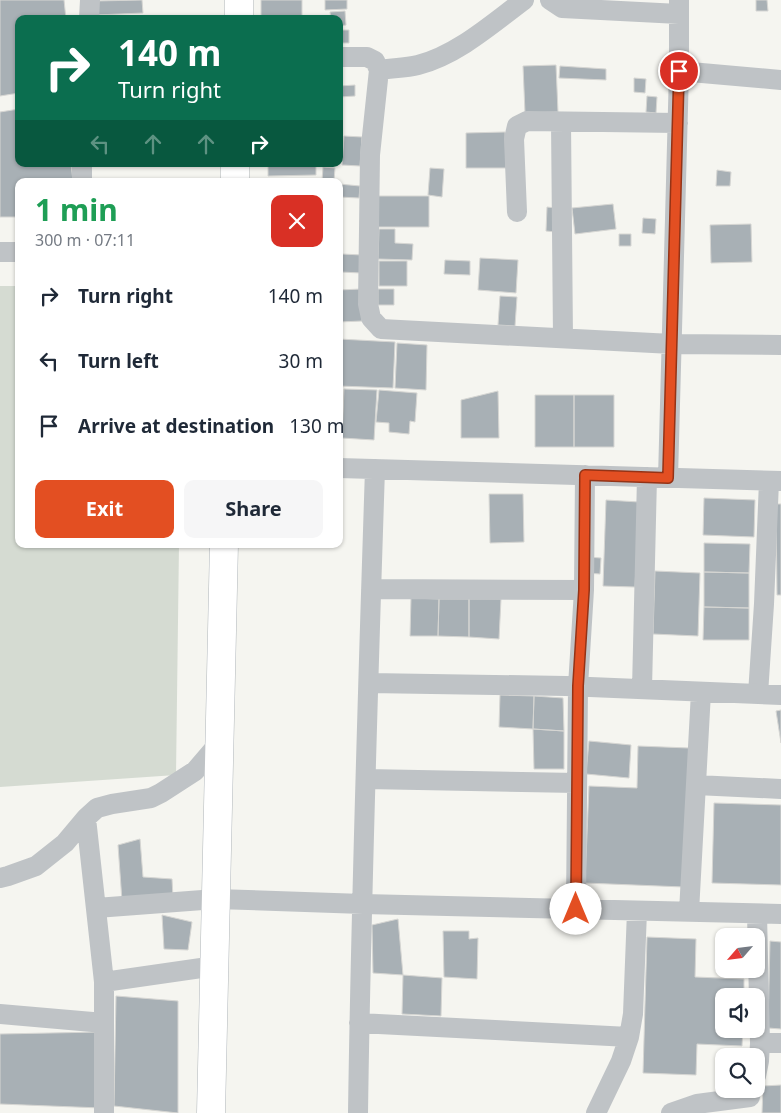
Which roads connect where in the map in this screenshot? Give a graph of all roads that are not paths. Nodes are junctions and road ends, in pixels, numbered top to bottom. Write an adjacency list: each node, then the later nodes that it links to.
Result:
1 (90, 0): 6 (street)
2 (239, 0): 7 (main road)
3 (524, 0): 9 (street)
4 (550, 0): 5 (street)
5 (679, 7): 10 (street)
6 (89, 15)
7 (239, 15)
8 (343, 57): 9 (street)
9 (379, 70): 17 (street)
10 (679, 71): 11 (street); 13 (street)
11 (781, 80)
12 (561, 122): 13 (street); 14 (street); 17 (street)
13 (678, 123): 18 (street)
14 (517, 212)
15 (0, 252): 16 (street)
16 (15, 252)
17 (563, 338): 18 (street)
18 (672, 344): 19 (street); 24 (street)
19 (781, 345)
20 (343, 468): 21 (street)
21 (375, 469): 22 (street); 27 (street)
22 (585, 475): 23 (street); 28 (street)
23 (647, 477): 24 (street); 32 (street)
24 (668, 478): 25 (street)
25 (775, 481): 29 (street)
26 (224, 548): 36 (main road)
27 (371, 589): 28 (street); 30 (street)
28 (584, 590): 31 (street)
29 (772, 604): 34 (street)
30 (369, 683): 31 (street); 37 (street)
31 (578, 686): 32 (street); 38 (street)
32 (642, 689): 33 (street)
33 (702, 692): 34 (street); 39 (street)
34 (758, 694): 35 (street)
35 (781, 695)
36 (220, 743): 41 (street); 43 (main road)
37 (366, 780): 38 (street); 44 (street)
38 (577, 783): 46 (street)
39 (696, 785): 40 (street); 48 (street)
40 (781, 789)
41 (86, 818): 42 (street); 45 (street)
42 (0, 878)
43 (216, 900): 44 (street); 45 (street); 51 (main road)
44 (363, 904): 46 (street); 55 (street)
45 (96, 908): 52 (street)
46 (576, 909): 47 (street)
47 (637, 911): 48 (street); 56 (street)
48 (689, 912): 49 (street)
49 (757, 914): 50 (street); 57 (street)
50 (781, 914)
51 (215, 966): 52 (street); 62 (main road)
52 (104, 982): 54 (street)
53 (0, 1014): 54 (street)
54 (104, 1022): 61 (street)
55 (360, 1023): 56 (street); 63 (street)
56 (628, 1037): 64 (street)
57 (760, 1043): 58 (street); 59 (street)
58 (781, 1043)
59 (760, 1048)
60 (749, 1100): 65 (street)
61 (104, 1113)
62 (212, 1113)
63 (358, 1113)
64 (596, 1113)
65 (671, 1113)

